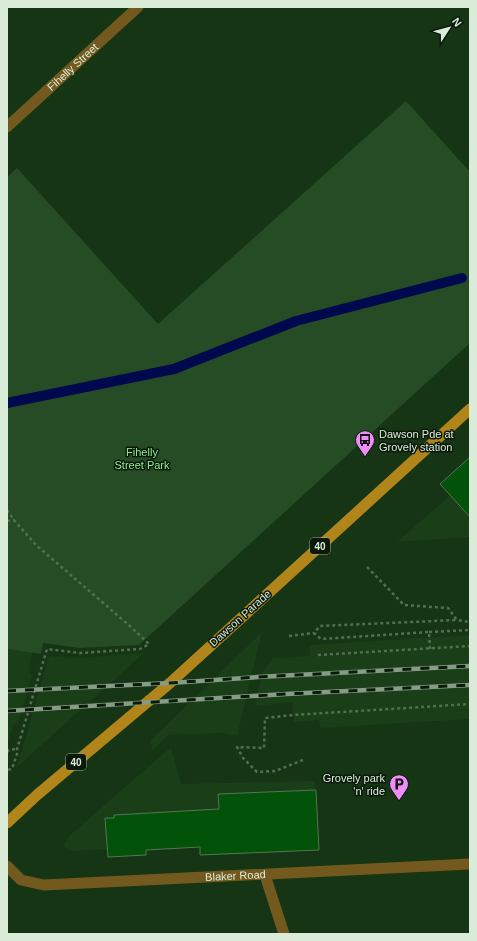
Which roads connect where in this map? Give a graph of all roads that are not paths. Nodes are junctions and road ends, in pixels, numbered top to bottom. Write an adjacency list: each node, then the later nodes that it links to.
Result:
1 (138, 7): 2 (street, Fihelly Street)
2 (7, 127)
3 (470, 409): 4 (main road, Dawson Parade / 40)
4 (7, 823)
5 (470, 864): 7 (street, Blaker Road)
6 (7, 866): 7 (street, Blaker Road)
7 (265, 875): 8 (street)
8 (284, 934)

